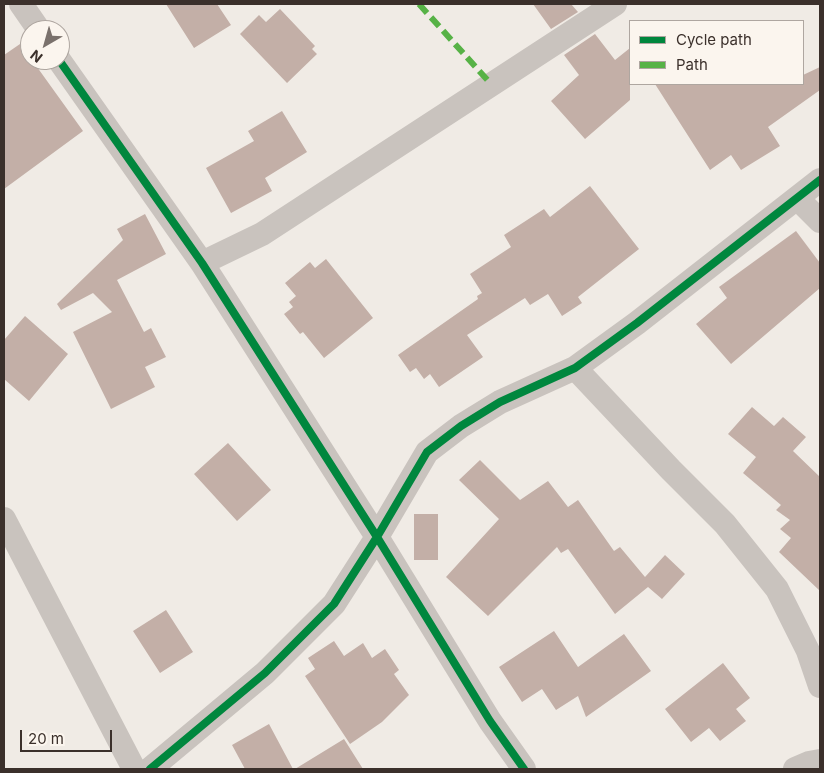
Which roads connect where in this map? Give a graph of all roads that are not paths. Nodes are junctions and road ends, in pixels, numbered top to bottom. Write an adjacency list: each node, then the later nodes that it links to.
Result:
1 (21, 4): 3 (street)
2 (615, 4): 8 (street)
3 (32, 20)
4 (67, 70): 8 (street)
5 (820, 180): 6 (street)
6 (797, 198): 7 (street); 9 (street)
7 (820, 221)
8 (202, 263): 11 (street)
9 (575, 368): 11 (street); 12 (street)
10 (4, 518): 14 (street)
11 (376, 537): 15 (street); 16 (street)
12 (820, 686)
13 (820, 761): 17 (street)
14 (134, 769)
15 (150, 769)
16 (524, 769)
17 (795, 769)

